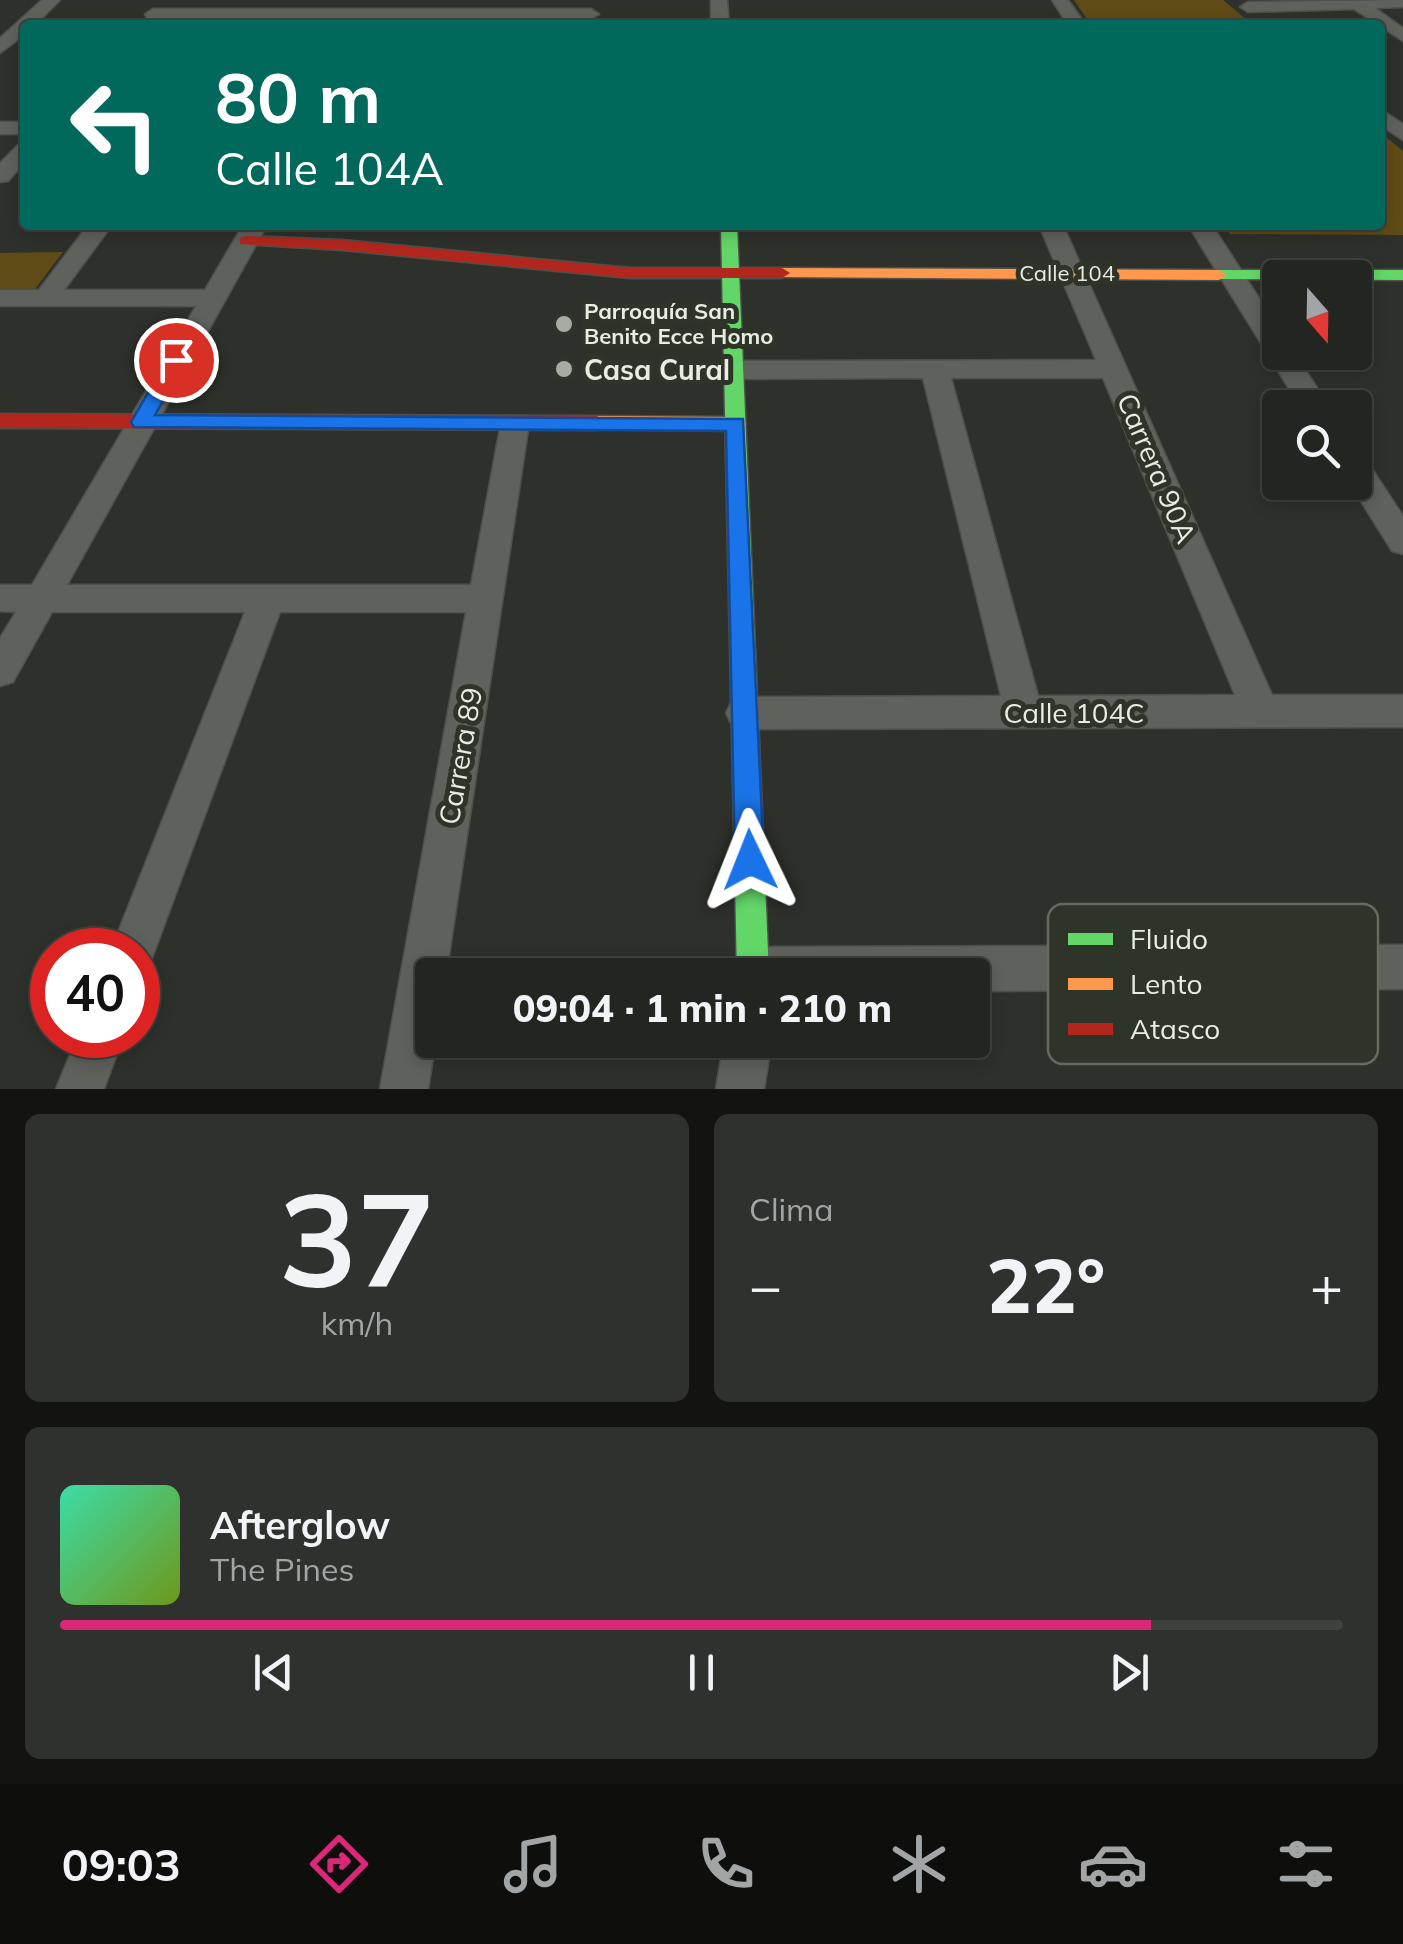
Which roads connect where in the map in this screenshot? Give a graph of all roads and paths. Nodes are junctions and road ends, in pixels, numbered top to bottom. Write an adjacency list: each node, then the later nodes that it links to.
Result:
1 (52, 0): 9 (street)
2 (166, 0): 10 (street)
3 (1403, 2): 5 (street)
4 (1243, 4): 5 (street); 12 (street)
5 (1357, 4): 13 (street)
6 (372, 12): 8 (street); 11 (street)
7 (591, 13): 8 (street)
8 (482, 19)
9 (30, 20)
10 (148, 20): 11 (street)
11 (255, 20)
12 (1263, 20)
13 (1380, 20)
14 (20, 30): 15 (street)
15 (0, 48)
16 (20, 154): 17 (street)
17 (0, 176)
18 (96, 230): 28 (street)
19 (730, 230): 24 (street)
20 (1053, 230): 23 (street, Carrera 90A)
21 (1203, 230): 25 (street)
22 (251, 233): 24 (street, Calle 104); 29 (street)
23 (1070, 272): 24 (street, Calle 104); 25 (street, Calle 104); 33 (street, Carrera 90A)
24 (731, 274): 31 (street)
25 (1229, 274): 26 (street, Calle 104); 30 (street)
26 (1400, 278)
27 (0, 298): 28 (street)
28 (46, 298): 29 (street)
29 (212, 298): 35 (street)
30 (1262, 324)
31 (734, 370): 32 (street); 37 (street)
32 (935, 370): 33 (street); 48 (street)
33 (1115, 370): 45 (street, Carrera 90A)
34 (0, 421): 35 (street)
35 (141, 422): 36 (street); 41 (street)
36 (516, 423): 37 (street); 43 (street, Carrera 89)
37 (736, 424): 47 (street)
38 (1372, 493): 39 (street)
39 (1401, 535)
40 (0, 598): 41 (street)
41 (42, 598): 42 (street); 44 (street)
42 (268, 598): 43 (street); 49 (street)
43 (486, 599): 57 (street, Carrera 89)
44 (0, 671)
45 (1260, 711): 46 (street, Calle 104C); 48 (street, Calle 104C)
46 (1403, 711)
47 (744, 712): 48 (street, Calle 104C); 50 (street)
48 (1024, 712)
49 (142, 928)
50 (752, 958)
51 (1378, 967): 52 (street)
52 (1403, 967)
53 (1048, 970): 54 (street)
54 (990, 971)
55 (92, 1058): 56 (street)
56 (80, 1089)
57 (404, 1089)

